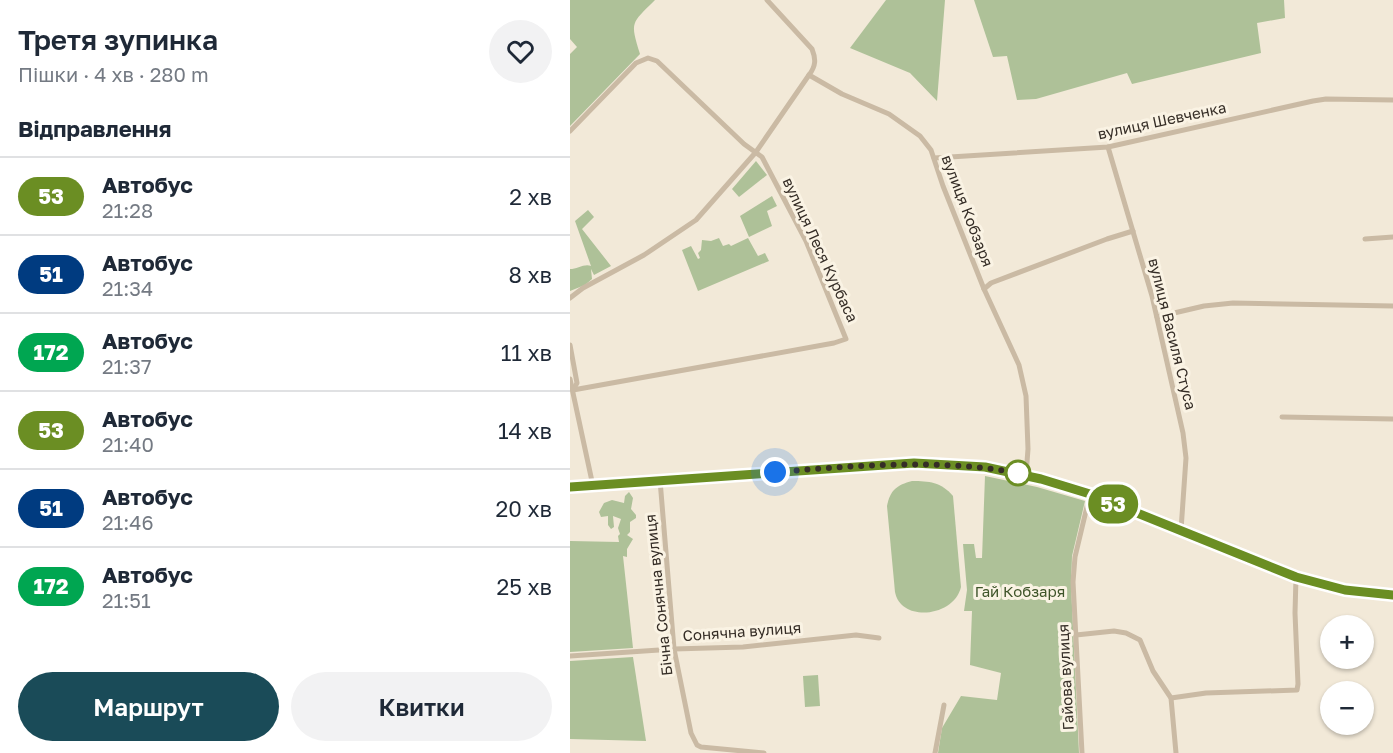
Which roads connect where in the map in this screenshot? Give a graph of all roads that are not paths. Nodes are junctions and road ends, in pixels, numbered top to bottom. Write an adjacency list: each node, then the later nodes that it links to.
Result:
1 (767, 0): 2 (street)
2 (809, 75): 6 (street); 7 (street, вулиця Кобзаря)
3 (1393, 100): 5 (street, вулиця Шевченка)
4 (570, 131): 6 (street, вулиця Леся Курбаса)
5 (1108, 147): 7 (street, вулиця Шевченка); 8 (street, вулиця Василя Стуса)
6 (756, 152): 12 (street); 17 (street, вулиця Леся Курбаса)
7 (934, 158): 11 (street, вулиця Кобзаря)
8 (1133, 231): 11 (street); 14 (street, вулиця Василя Стуса)
9 (1393, 237): 10 (street)
10 (1365, 239)
11 (984, 289): 20 (street, вулиця Кобзаря)
12 (570, 298)
13 (1393, 306): 14 (street)
14 (1157, 317): 25 (street, вулиця Василя Стуса)
15 (570, 345): 17 (street)
16 (570, 379): 17 (street)
17 (573, 390): 22 (street)
18 (1282, 417): 19 (street)
19 (1393, 419)
20 (1026, 475): 21 (street); 24 (street)
21 (660, 480): 22 (street); 30 (street, Бічна Сонячна вулиця)
22 (593, 486): 23 (street)
23 (570, 487)
24 (1090, 494): 25 (street); 28 (street, Гайова вулиця)
25 (1181, 530): 26 (street)
26 (1296, 577): 27 (street); 32 (street)
27 (1393, 595)
28 (1076, 635): 32 (street); 37 (street, Гайова вулиця)
29 (879, 638): 30 (street, Сонячна вулиця)
30 (674, 649): 31 (street, Сонячна вулиця); 34 (street, Бічна Сонячна вулиця)
31 (570, 656)
32 (1172, 698): 38 (street)
33 (944, 705): 36 (street)
34 (723, 751): 35 (street, Бічна Сонячна вулиця)
35 (764, 753)
36 (935, 753)
37 (1082, 753)
38 (1176, 753)

